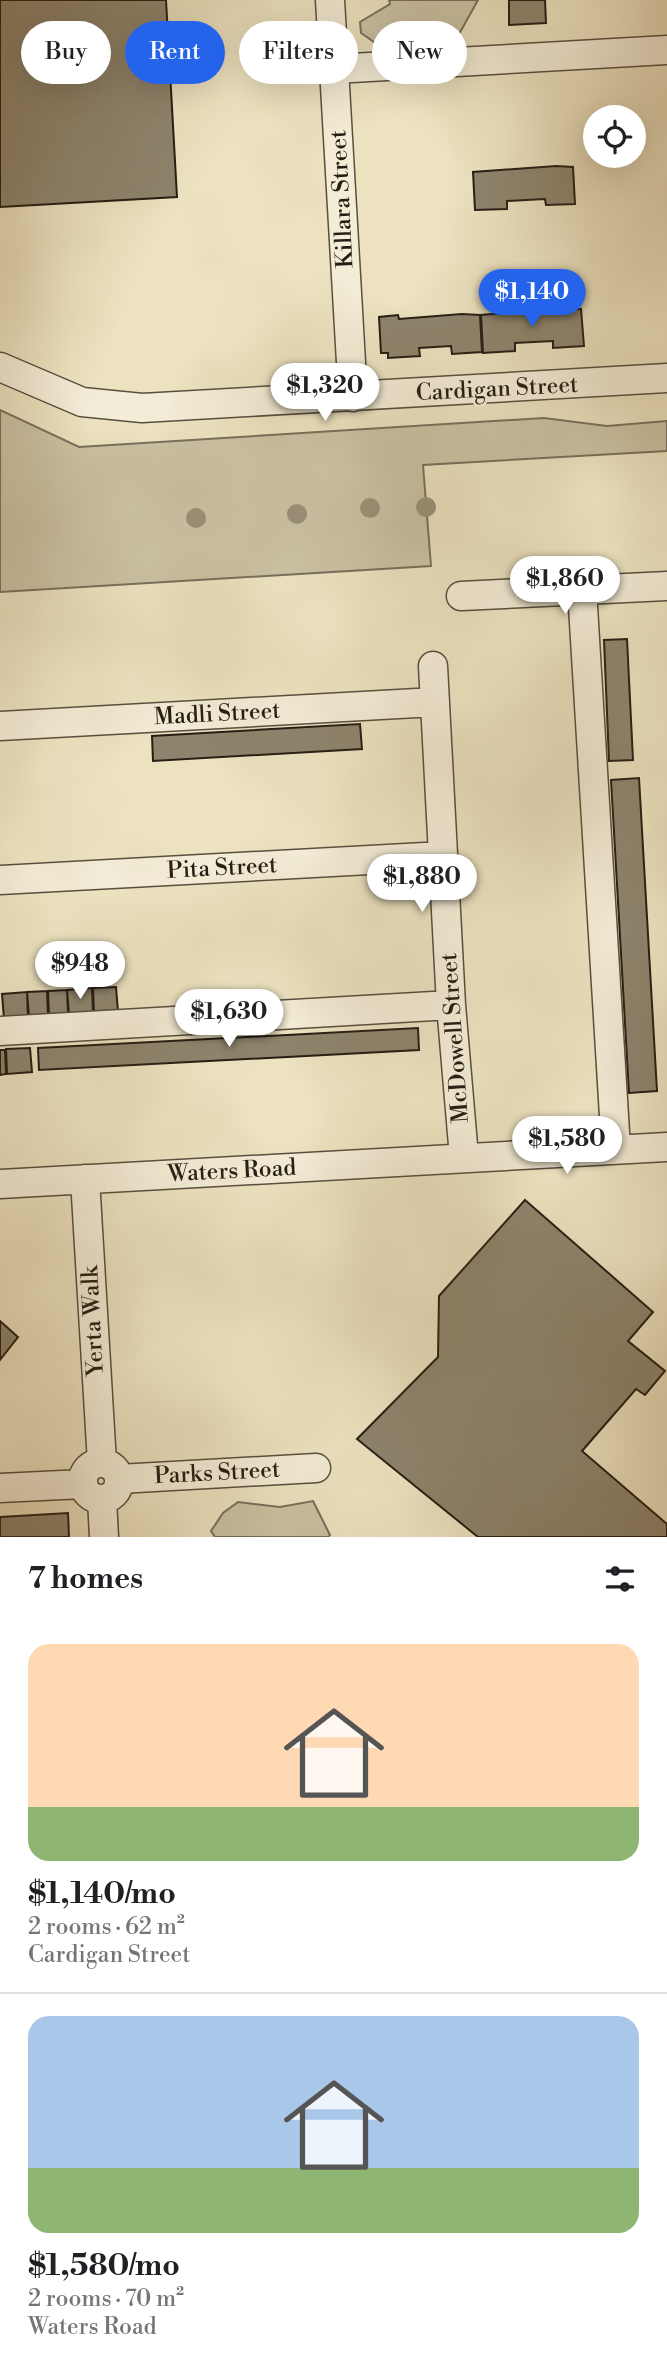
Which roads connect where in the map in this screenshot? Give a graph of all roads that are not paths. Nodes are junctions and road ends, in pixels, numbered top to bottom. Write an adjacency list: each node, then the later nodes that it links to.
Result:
1 (330, 0): 2 (street, Killara Street)
2 (331, 21)
3 (667, 50): 4 (street)
4 (358, 68)
5 (335, 84): 8 (street, Killara Street)
6 (0, 366): 8 (street, Cardigan Street)
7 (667, 379): 8 (street, Cardigan Street)
8 (353, 397)
9 (667, 586): 10 (street)
10 (582, 590): 11 (street); 20 (street)
11 (461, 596)
12 (433, 666): 13 (street, McDowell Street)
13 (435, 702): 14 (street, Madli Street); 15 (street, McDowell Street)
14 (0, 726)
15 (443, 856): 16 (street, Pita Street); 17 (street, McDowell Street)
16 (0, 880)
17 (451, 1005): 18 (street); 21 (street, McDowell Street)
18 (0, 1031)
19 (667, 1147): 20 (street, Waters Road)
20 (616, 1149): 21 (street, Waters Road)
21 (464, 1157): 22 (street, Waters Road)
22 (85, 1179): 23 (street, Waters Road); 25 (street, Yerta Walk)
23 (0, 1184)
24 (316, 1468): 25 (street, Parks Street)
25 (102, 1481): 26 (street, Parks Street); 27 (street, Yerta Walk)
26 (0, 1488)
27 (104, 1537)

